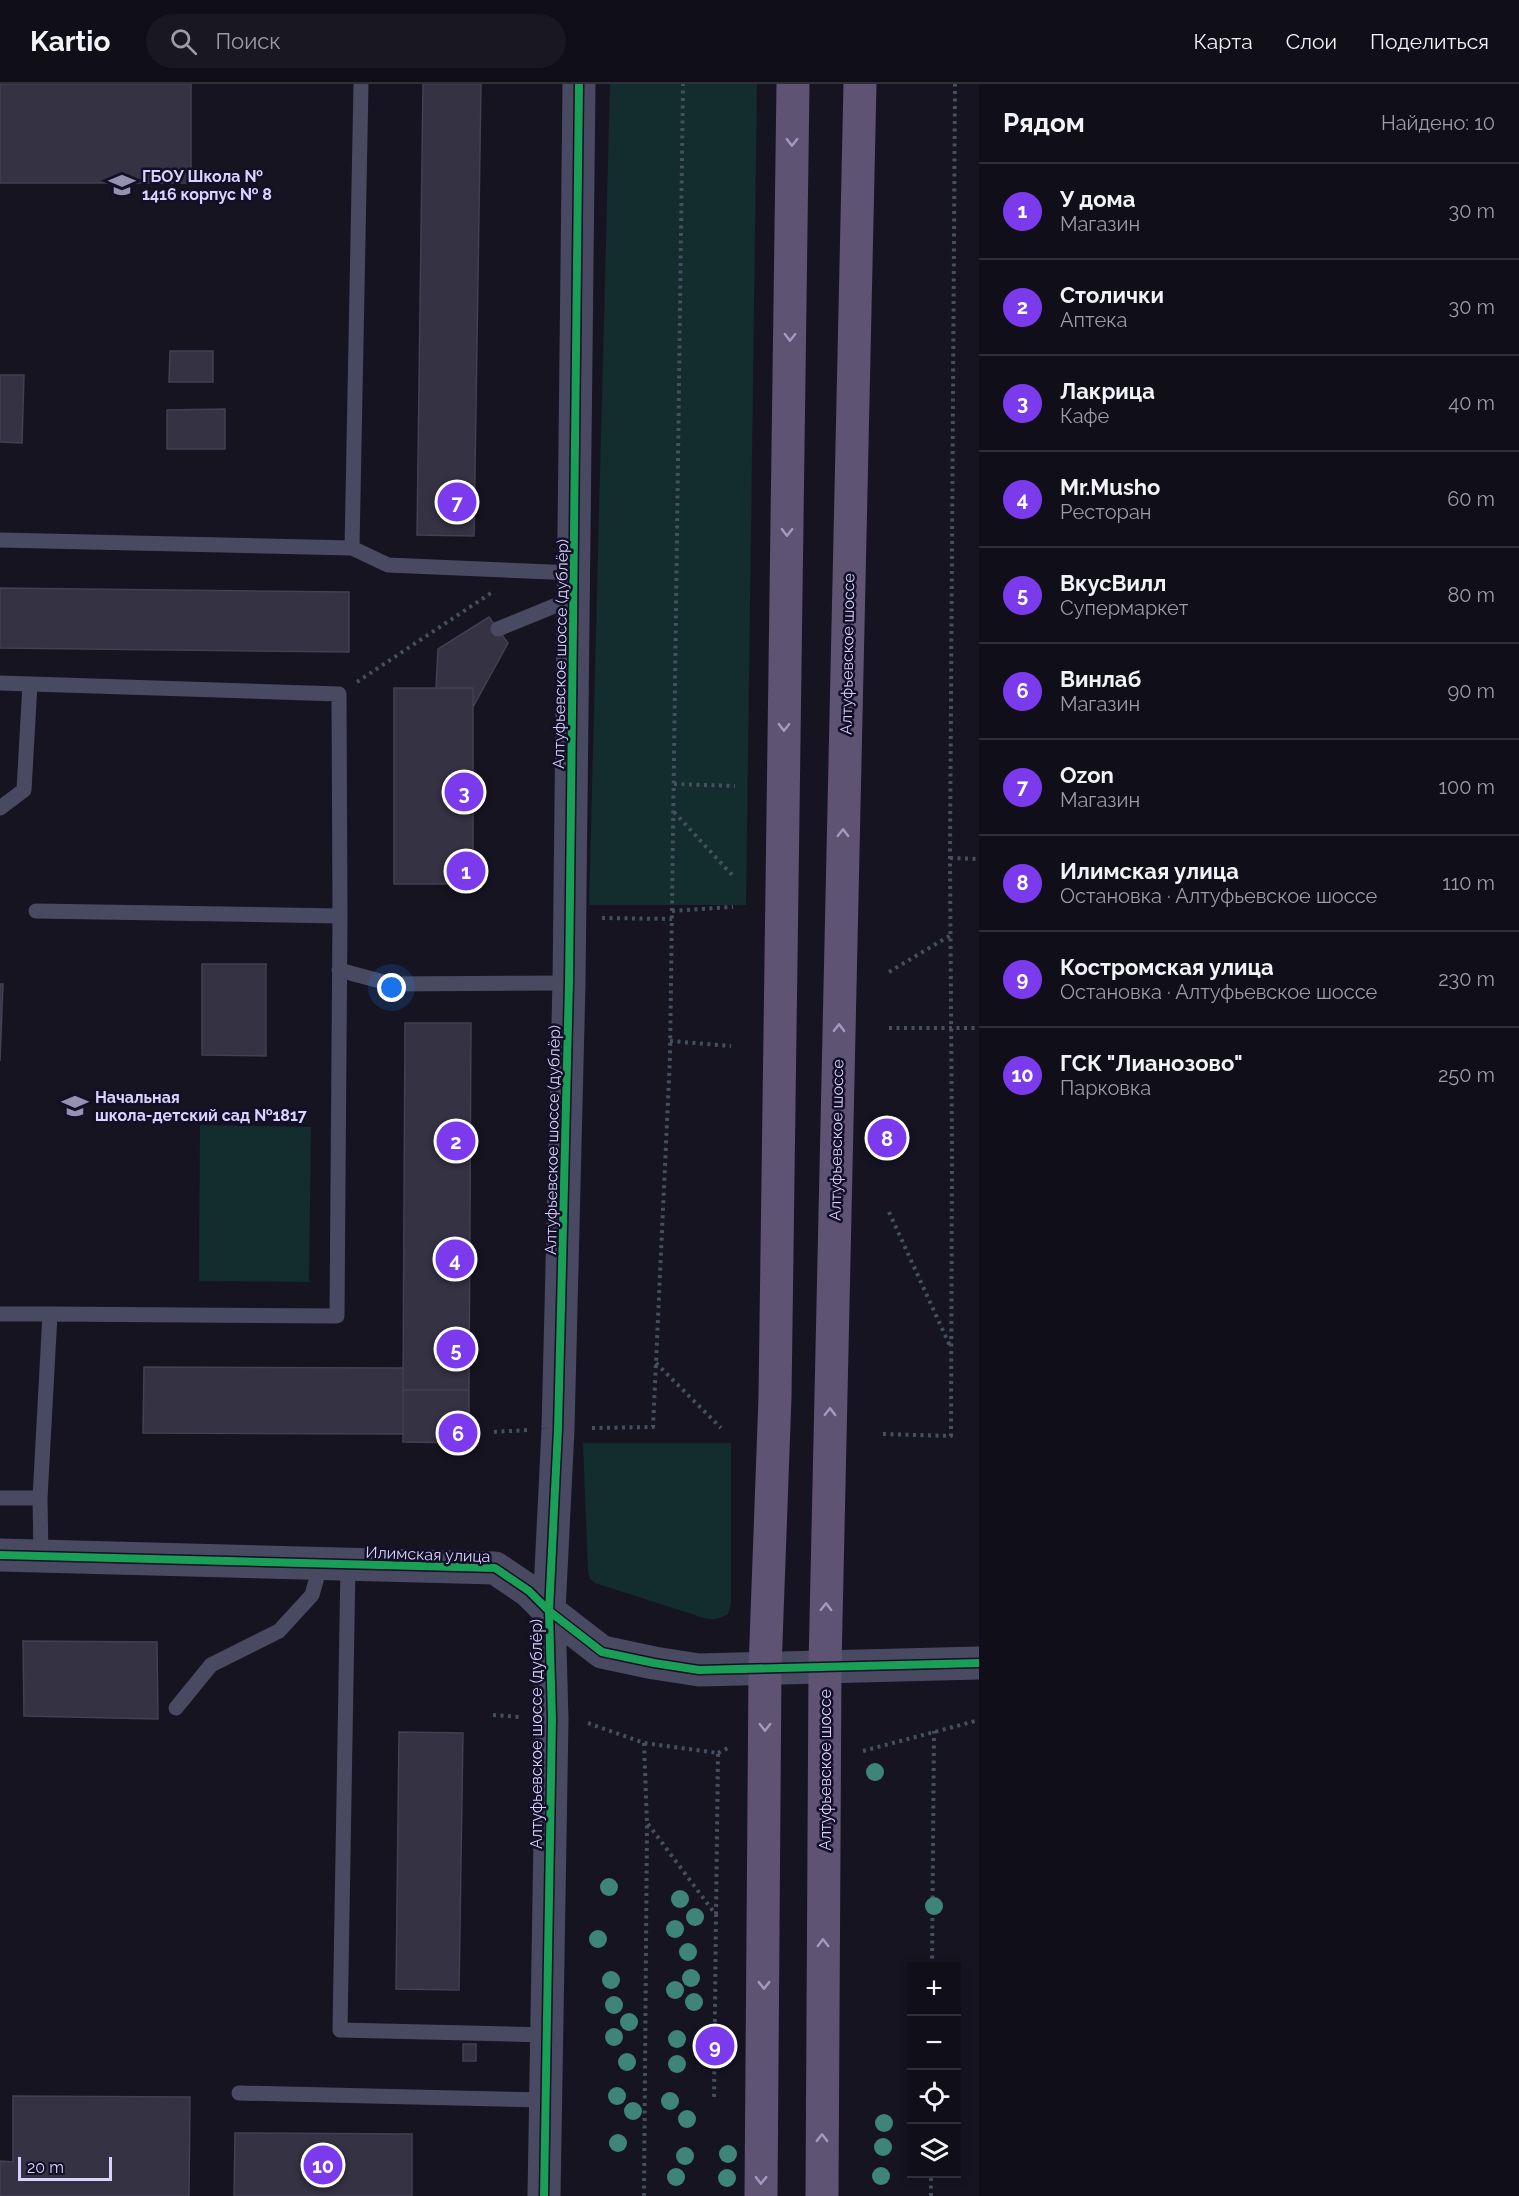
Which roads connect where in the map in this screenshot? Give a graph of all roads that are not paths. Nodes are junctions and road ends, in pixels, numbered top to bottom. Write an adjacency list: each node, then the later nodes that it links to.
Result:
1 (361, 84): 6 (lane)
2 (579, 84): 7 (street, Алтуфьевское шоссе (дублёр))
3 (793, 84): 28 (main road, one-way to 28)
4 (860, 84): 27 (main road, Алтуфьевское шоссе, one-way to 4)
5 (0, 540): 6 (lane)
6 (352, 548): 7 (lane)
7 (574, 585): 8 (lane); 15 (street, Алтуфьевское шоссе (дублёр))
8 (498, 629)
9 (0, 683): 10 (lane)
10 (30, 684): 11 (lane); 13 (lane)
11 (0, 808)
12 (36, 911): 13 (lane)
13 (339, 916): 14 (lane)
14 (339, 970): 15 (lane); 17 (lane)
15 (569, 983): 20 (street, Алтуфьевское шоссе (дублёр))
16 (0, 1314): 17 (lane)
17 (50, 1314): 19 (lane)
18 (0, 1498): 19 (lane)
19 (40, 1498): 22 (lane)
20 (553, 1528): 24 (street); 25 (street, Алтуфьевское шоссе (дублёр))
21 (0, 1556): 22 (street, Илимская улица)
22 (41, 1556): 23 (street, Илимская улица)
23 (334, 1564): 24 (street, Илимская улица); 29 (lane); 30 (lane)
24 (495, 1568): 25 (street, Илимская улица)
25 (549, 1611): 28 (street, Илимская улица); 30 (street, Алтуфьевское шоссе (дублёр))
26 (979, 1663): 27 (street, Илимская улица)
27 (825, 1666): 28 (street, Илимская улица); 35 (main road, Алтуфьевское шоссе, one-way to 27)
28 (765, 1669): 34 (main road, one-way to 34)
29 (176, 1708)
30 (547, 2035): 32 (street, Алтуфьевское шоссе (дублёр))
31 (239, 2093): 32 (lane)
32 (546, 2100): 33 (street, Алтуфьевское шоссе (дублёр))
33 (544, 2196)
34 (761, 2196)
35 (822, 2196)

